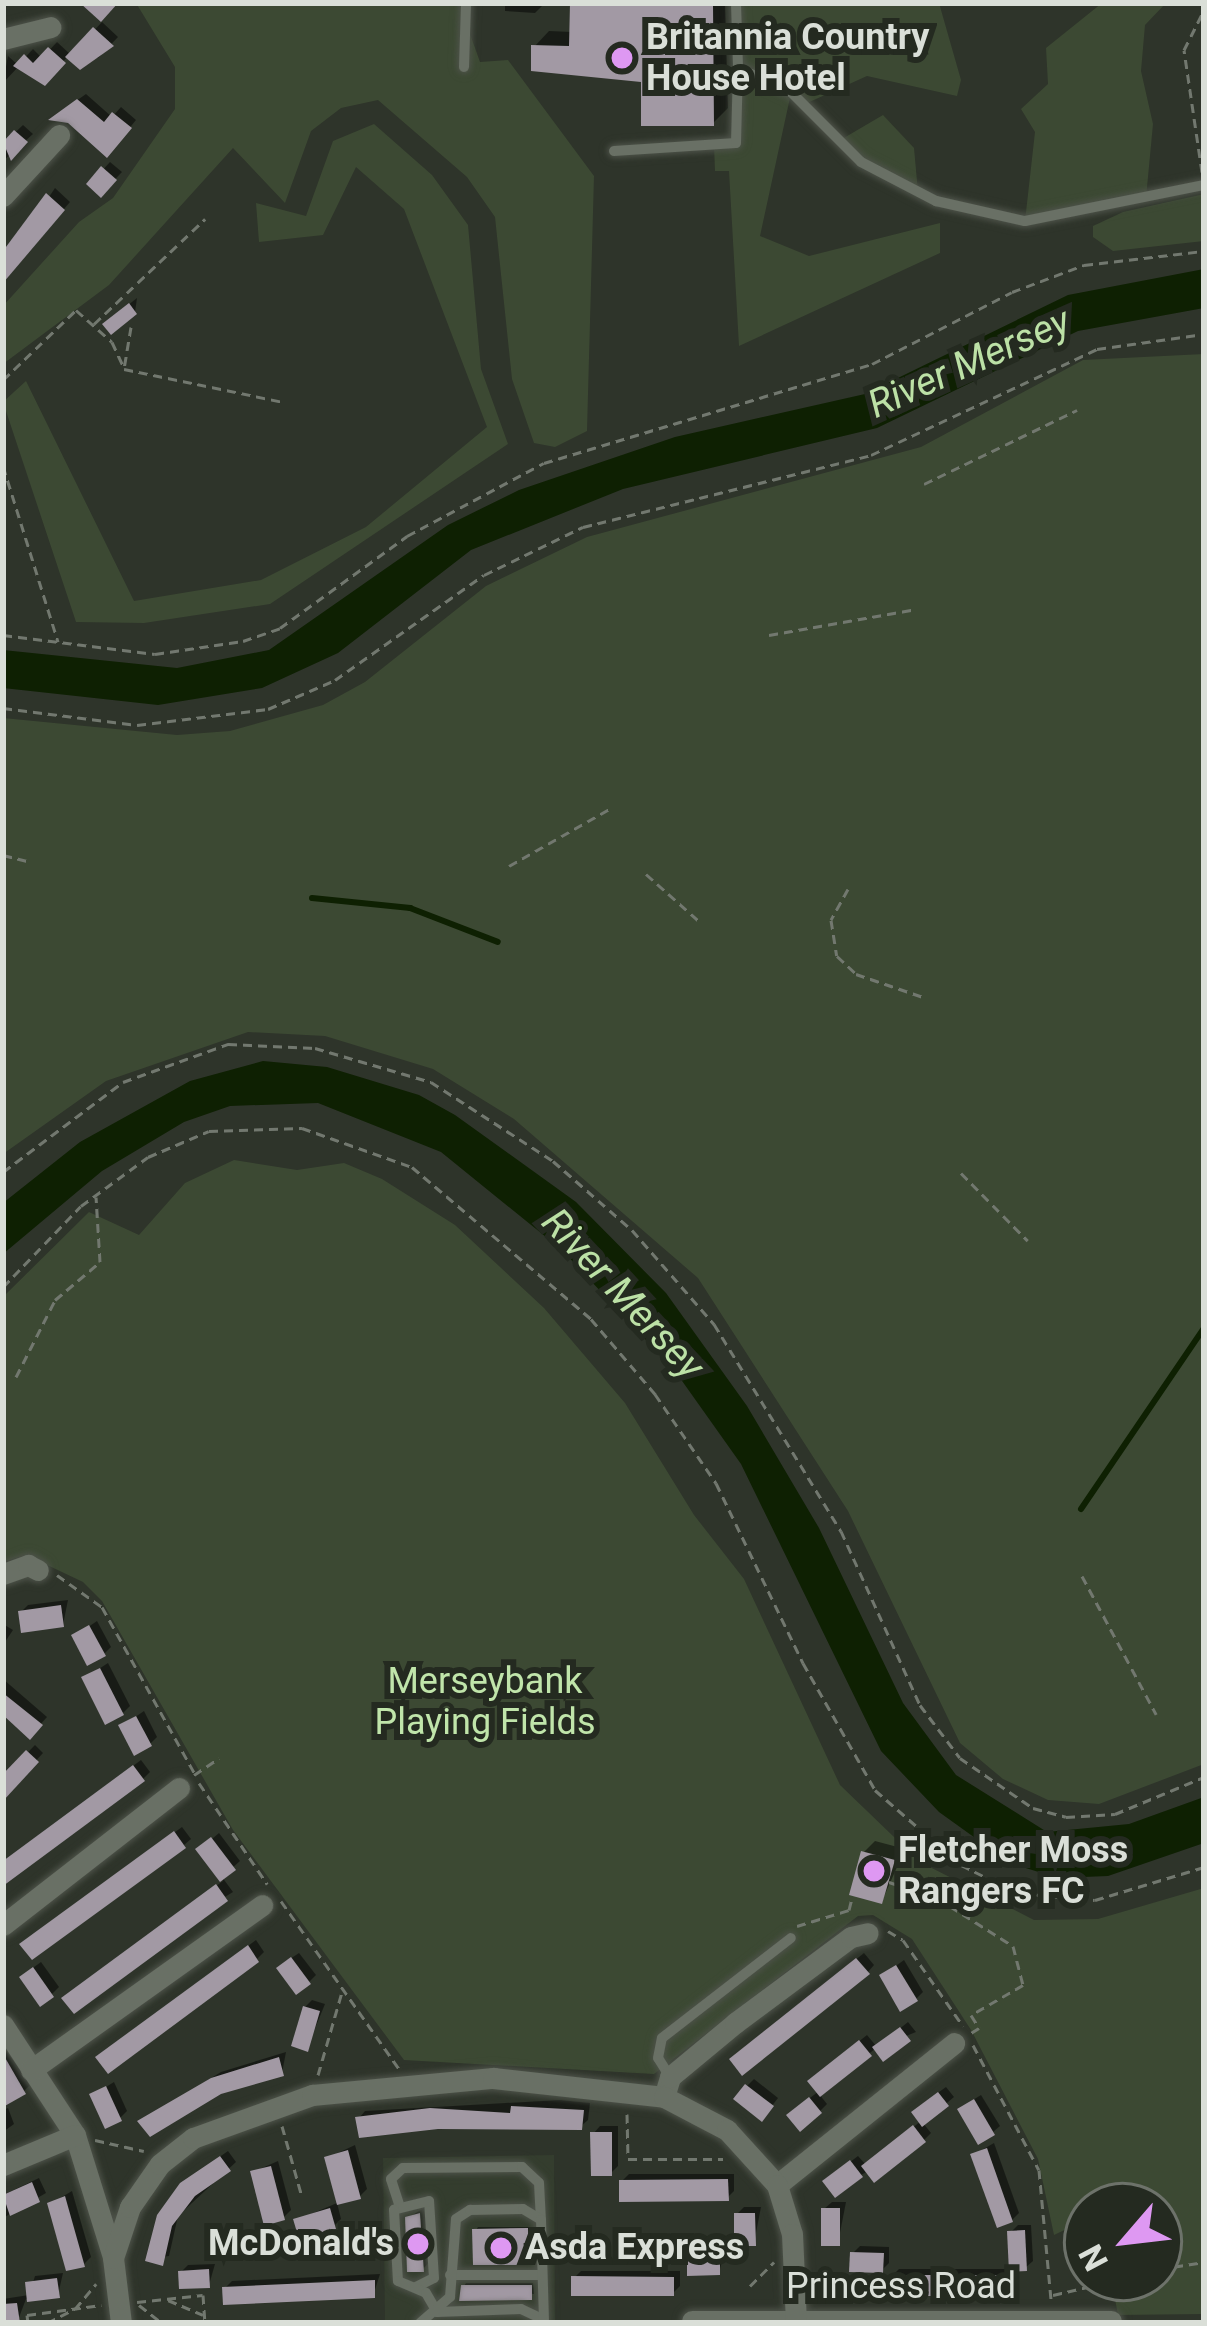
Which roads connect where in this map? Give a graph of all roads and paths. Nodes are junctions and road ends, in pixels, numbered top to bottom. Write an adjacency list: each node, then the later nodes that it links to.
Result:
1 (466, 3): 6 (lane)
2 (736, 3): 7 (lane)
3 (1204, 10): 10 (path)
4 (51, 27): 5 (street)
5 (3, 39)
6 (464, 67)
7 (738, 68): 9 (lane); 10 (lane)
8 (59, 135): 11 (street)
9 (614, 152)
10 (1204, 185)
11 (3, 196)
12 (206, 219): 14 (path)
13 (1204, 251): 26 (path)
14 (93, 325): 17 (path); 18 (path)
15 (131, 327): 17 (path)
16 (1204, 334): 27 (path)
17 (124, 369): 19 (path)
18 (3, 380)
19 (283, 402)
20 (1077, 410): 22 (path)
21 (3, 466): 26 (path)
22 (924, 484)
23 (917, 609): 25 (path)
24 (3, 635): 26 (path)
25 (769, 635)
26 (58, 644)
27 (3, 708)
28 (611, 808): 31 (path)
29 (3, 856): 30 (path)
30 (31, 862)
31 (509, 866)
32 (646, 874): 34 (path)
33 (848, 889): 35 (path)
34 (700, 922)
35 (926, 998)
36 (3, 1172): 47 (path)
37 (961, 1173): 39 (path)
38 (96, 1195): 40 (path); 41 (path); 49 (path)
39 (1028, 1241)
40 (3, 1287)
41 (16, 1377)
42 (38, 1570): 43 (street); 48 (path)
43 (3, 1574)
44 (1082, 1576): 45 (path)
45 (1156, 1714)
46 (219, 1758): 48 (path)
47 (1204, 1778)
48 (187, 1781): 53 (street); 56 (path)
49 (1204, 1867)
50 (889, 1882): 58 (path)
51 (851, 1898): 55 (path)
52 (262, 1905): 59 (street)
53 (3, 1924)
54 (868, 1933): 58 (path); 61 (street)
55 (791, 1938): 61 (lane)
56 (342, 1990): 60 (path); 63 (path)
57 (3, 2025): 59 (street)
58 (961, 2038): 69 (street); 80 (path)
59 (31, 2070): 65 (street)
60 (401, 2083): 62 (street); 63 (street)
61 (667, 2087): 62 (street); 66 (street)
62 (627, 2090): 66 (path)
63 (313, 2095): 64 (street)
64 (276, 2107): 67 (street); 70 (path)
65 (75, 2135): 67 (path); 68 (street); 74 (street)
66 (746, 2148): 69 (street)
67 (170, 2157): 74 (street)
68 (3, 2165)
69 (777, 2185): 91 (street)
70 (301, 2193)
71 (399, 2204): 72 (lane); 78 (lane); 78 (lane)
72 (541, 2220): 75 (lane); 76 (lane)
73 (778, 2259): 77 (path)
74 (114, 2265): 82 (path); 83 (street)
75 (450, 2275): 76 (lane); 84 (lane)
76 (542, 2275): 88 (lane)
77 (750, 2286)
78 (416, 2287): 84 (lane)
79 (1063, 2293): 80 (path)
80 (1051, 2296): 86 (path)
81 (166, 2299): 83 (path); 85 (path); 85 (path)
82 (75, 2308): 83 (path); 92 (path); 93 (path)
83 (125, 2309): 94 (path)
84 (437, 2312): 88 (lane); 95 (lane)
85 (205, 2319)
86 (1051, 2319): 87 (street, Princess Road); 91 (street, Princess Road)
87 (1111, 2320): 90 (path)
88 (543, 2321)
89 (692, 2321): 91 (street, Princess Road)
90 (1204, 2321)
91 (796, 2322)
92 (28, 2323)
93 (47, 2323)
94 (162, 2323)
95 (420, 2323)

